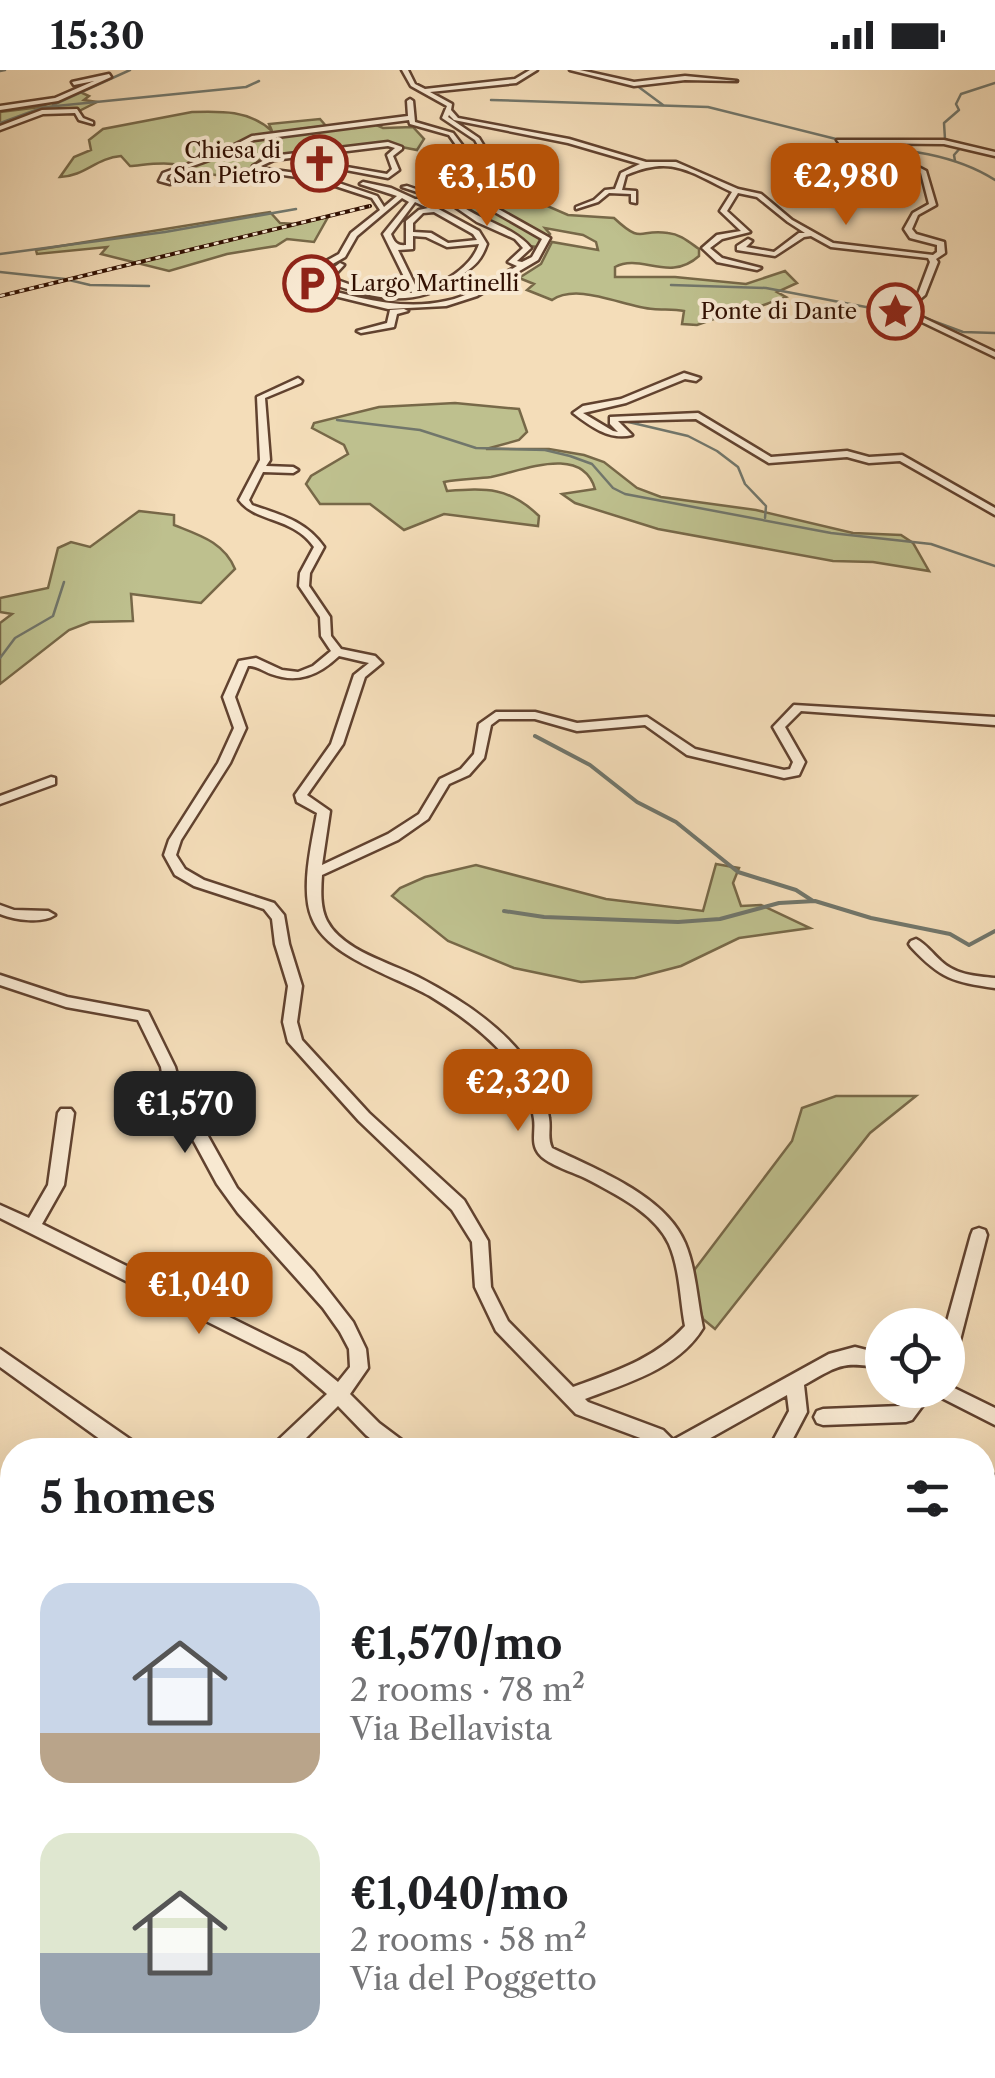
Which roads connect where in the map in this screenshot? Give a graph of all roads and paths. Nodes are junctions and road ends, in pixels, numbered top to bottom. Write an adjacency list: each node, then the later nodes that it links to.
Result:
1 (405, 70): 6 (street)
2 (534, 70): 7 (street)
3 (573, 70): 4 (street)
4 (734, 81)
5 (74, 83): 9 (street)
6 (413, 85): 7 (street); 8 (street)
7 (424, 92): 8 (street); 10 (street)
8 (410, 100): 11 (street)
9 (0, 108)
10 (447, 110): 16 (street); 17 (street)
11 (411, 118): 14 (street); 22 (street)
12 (92, 123): 13 (street)
13 (0, 128)
14 (467, 154): 16 (street); 23 (street)
15 (995, 154): 37 (street)
16 (481, 164): 38 (street)
17 (646, 164): 24 (street); 25 (street)
18 (314, 166): 19 (street)
19 (343, 171): 20 (street); 26 (street)
20 (385, 177): 26 (street); 29 (street)
21 (424, 179): 23 (street)
22 (168, 183)
23 (450, 187): 30 (street)
24 (618, 190): 27 (street); 28 (street)
25 (734, 191): 31 (street); 33 (street); 39 (street)
26 (408, 197): 29 (street); 30 (street); 32 (street); 35 (street); 36 (street)
27 (634, 202)
28 (578, 208)
29 (382, 210): 40 (street); 41 (street)
30 (466, 211): 38 (street)
31 (715, 220)
32 (410, 234): 35 (street); 36 (street)
33 (814, 234): 34 (street); 37 (street)
34 (748, 241)
35 (482, 242): 41 (street)
36 (396, 245): 41 (street)
37 (932, 258): 45 (street)
38 (523, 266): 43 (street)
39 (757, 268)
40 (310, 274): 42 (street); 42 (street)
41 (414, 292)
42 (333, 295): 43 (street)
43 (414, 308): 44 (street)
44 (361, 330)
45 (995, 355)
46 (696, 378): 50 (street)
47 (298, 381): 48 (street)
48 (260, 469): 49 (street); 51 (street)
49 (293, 470)
50 (995, 512)
51 (338, 652): 55 (street); 70 (street)
52 (995, 721): 55 (street)
53 (51, 781): 54 (street)
54 (0, 800)
55 (318, 872): 70 (street)
56 (0, 910): 57 (street)
57 (48, 914)
58 (916, 944): 60 (street)
59 (0, 980): 69 (street)
60 (995, 983)
61 (66, 1113): 63 (street)
62 (0, 1211): 63 (street)
63 (32, 1226): 69 (street)
64 (980, 1235): 65 (street)
65 (960, 1308)
66 (0, 1357): 75 (street)
67 (865, 1357): 68 (street)
68 (796, 1382): 79 (street); 80 (street)
69 (339, 1392): 76 (street); 77 (street)
70 (573, 1396): 78 (street)
71 (965, 1403): 74 (street)
72 (910, 1408): 73 (street)
73 (822, 1417)
74 (995, 1417)
75 (113, 1438)
76 (292, 1438)
77 (383, 1438)
78 (658, 1438)
79 (693, 1438)
80 (784, 1438)

